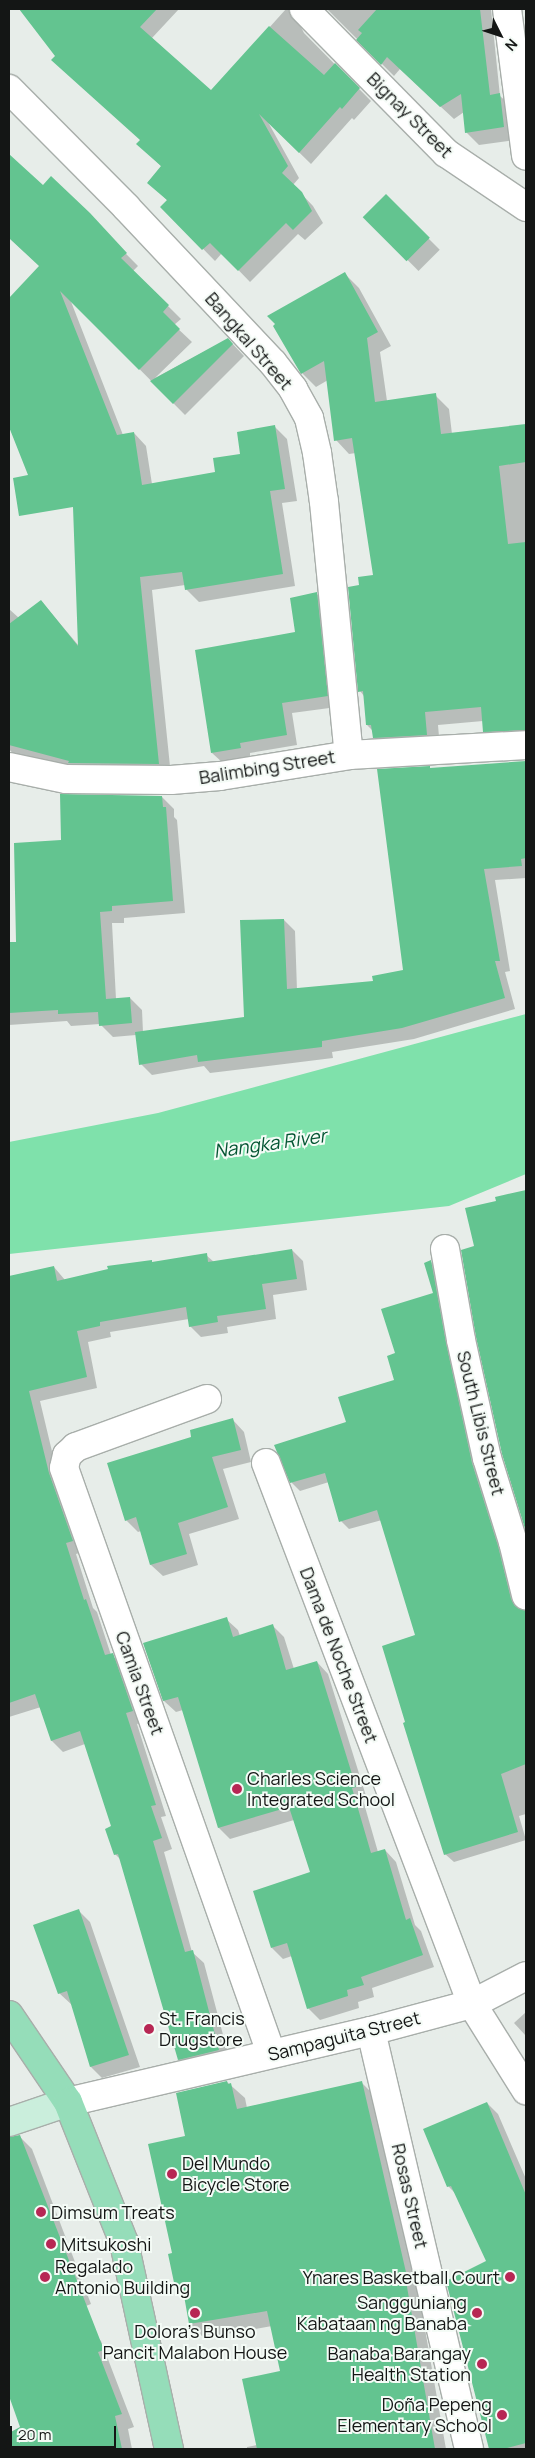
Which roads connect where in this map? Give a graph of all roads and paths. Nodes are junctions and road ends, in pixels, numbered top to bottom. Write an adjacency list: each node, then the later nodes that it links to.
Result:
1 (304, 9): 5 (street, Bignay Street)
2 (506, 9): 4 (street)
3 (9, 89): 7 (street, Bangkal Street)
4 (526, 156)
5 (526, 207)
6 (526, 746): 7 (street, Balimbing Street)
7 (349, 755): 8 (street, Balimbing Street)
8 (9, 767)
9 (445, 1249): 12 (street, South Libis Street)
10 (206, 1399): 17 (street, Camia Street)
11 (266, 1463): 14 (street, Dama de Noche Street)
12 (526, 1595)
13 (526, 1976): 14 (street, Sampaguita Street)
14 (472, 2004): 16 (street, Sampaguita Street); 18 (street, Dama de Noche Street)
15 (9, 2015): 19 (main road)
16 (371, 2031): 17 (street, Sampaguita Street); 22 (street, Rosas Street)
17 (271, 2053): 19 (street, Sampaguita Street)
18 (526, 2090)
19 (68, 2102): 20 (street); 21 (main road)
20 (9, 2122)
21 (169, 2449)
22 (469, 2449)

